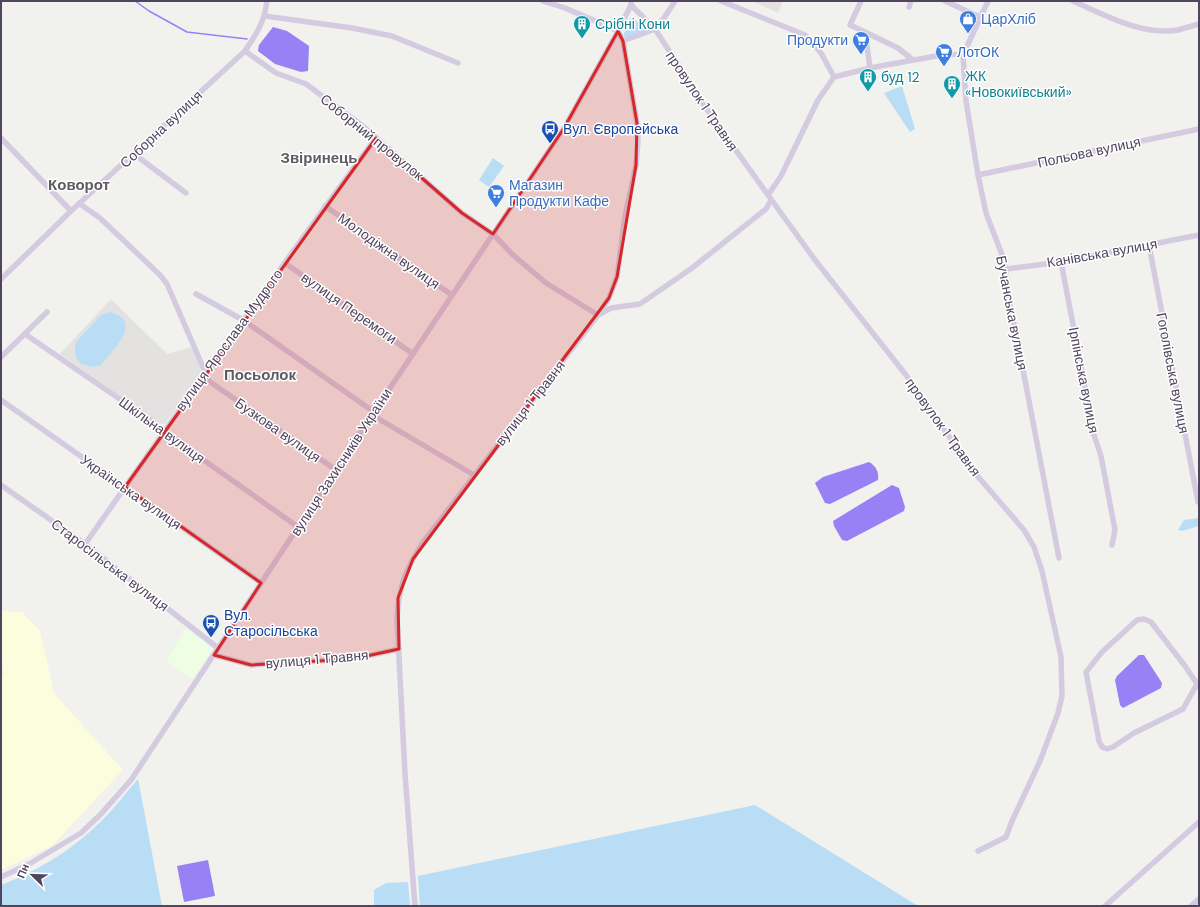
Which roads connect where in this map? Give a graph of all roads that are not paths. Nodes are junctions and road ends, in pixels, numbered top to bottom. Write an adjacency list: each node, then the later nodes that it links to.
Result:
1 (267, 1): 10 (street, Соборна вулиця)
2 (543, 1): 14 (street)
3 (675, 1): 13 (street)
4 (721, 1): 22 (street)
5 (861, 1): 15 (street)
6 (945, 1): 11 (street)
7 (988, 1): 11 (street, Бучанська вулиця)
8 (1073, 1): 12 (street)
9 (631, 3): 13 (street, провулок 1 Травня); 14 (street, вулиця Захисників України)
10 (265, 16): 17 (street, Соборна вулиця); 20 (street)
11 (980, 17): 18 (street, Бучанська вулиця)
12 (1199, 24)
13 (655, 29): 16 (street); 29 (street, провулок 1 Травня)
14 (618, 31): 16 (street, вулиця 1 Травня); 33 (street, вулиця Захисників України)
15 (864, 32): 19 (street); 21 (street)
16 (623, 41): 43 (street, вулиця 1 Травня)
17 (245, 52): 25 (street, Соборний провулок); 26 (street, Соборна вулиця)
18 (963, 55): 19 (street); 27 (street, Бучанська вулиця)
19 (913, 60): 21 (street)
20 (458, 63)
21 (870, 68): 22 (street)
22 (834, 77): 29 (street)
23 (1199, 129): 27 (street, Польова вулиця)
24 (1, 138): 32 (street)
25 (376, 138): 31 (street, вулиця Ярослава Мудрого); 33 (street, Соборний провулок)
26 (134, 154): 28 (street); 30 (street, Соборна вулиця)
27 (978, 175): 38 (street, Бучанська вулиця)
28 (186, 193)
29 (769, 198): 43 (street); 67 (street, провулок 1 Травня)
30 (80, 204): 32 (street, Соборна вулиця); 48 (street, Бузкова вулиця)
31 (325, 206): 37 (street, вулиця Ярослава Мудрого); 41 (street, Молодіжна вулиця)
32 (71, 211): 39 (street, Соборна вулиця)
33 (493, 234): 41 (street, вулиця Захисників України); 43 (street, Соборний провулок)
34 (1199, 235): 35 (street, Канівська вулиця)
35 (1149, 245): 36 (street, Канівська вулиця); 56 (street, Гоголівська вулиця)
36 (1061, 262): 38 (street, Канівська вулиця); 59 (street, Ірпінська вулиця)
37 (284, 263): 44 (street, вулиця Ярослава Мудрого); 46 (street, вулиця Перемоги)
38 (1006, 269): 60 (street, Бучанська вулиця)
39 (1, 279)
40 (196, 294): 44 (street)
41 (452, 295): 46 (street, вулиця Захисників України)
42 (47, 312): 45 (street)
43 (598, 315): 53 (street, вулиця 1 Травня)
44 (243, 320): 48 (street, вулиця Ярослава Мудрого); 50 (street)
45 (25, 334): 47 (street); 51 (street, Шкільна вулиця)
46 (413, 354): 50 (street, вулиця Захисників України)
47 (1, 357)
48 (206, 372): 51 (street, вулиця Ярослава Мудрого); 52 (street, Бузкова вулиця)
49 (1, 400): 55 (street, Українська вулиця)
50 (373, 413): 52 (street, вулиця Захисників України); 53 (street)
51 (164, 431): 55 (street, вулиця Ярослава Мудрого); 57 (street, Шкільна вулиця)
52 (336, 470): 57 (street, вулиця Захисників України)
53 (474, 475): 63 (street, вулиця 1 Травня)
54 (1, 485): 58 (street, Старосільська вулиця)
55 (125, 487): 58 (street, вулиця Ярослава Мудрого); 61 (street, Українська вулиця)
56 (1198, 502)
57 (298, 527): 61 (street, вулиця Захисників України)
58 (85, 544): 62 (street, Старосільська вулиця)
59 (1112, 544)
60 (1059, 558)
61 (261, 583): 62 (street, вулиця Захисників України)
62 (218, 648): 64 (street)
63 (399, 649): 64 (street, вулиця 1 Травня); 70 (street)
64 (214, 654): 68 (street)
65 (1198, 685): 65 (street)
66 (1199, 822): 71 (street)
67 (978, 851)
68 (1, 876)
69 (1199, 899): 72 (street)
70 (415, 906)
71 (1105, 906)
72 (1191, 906)

